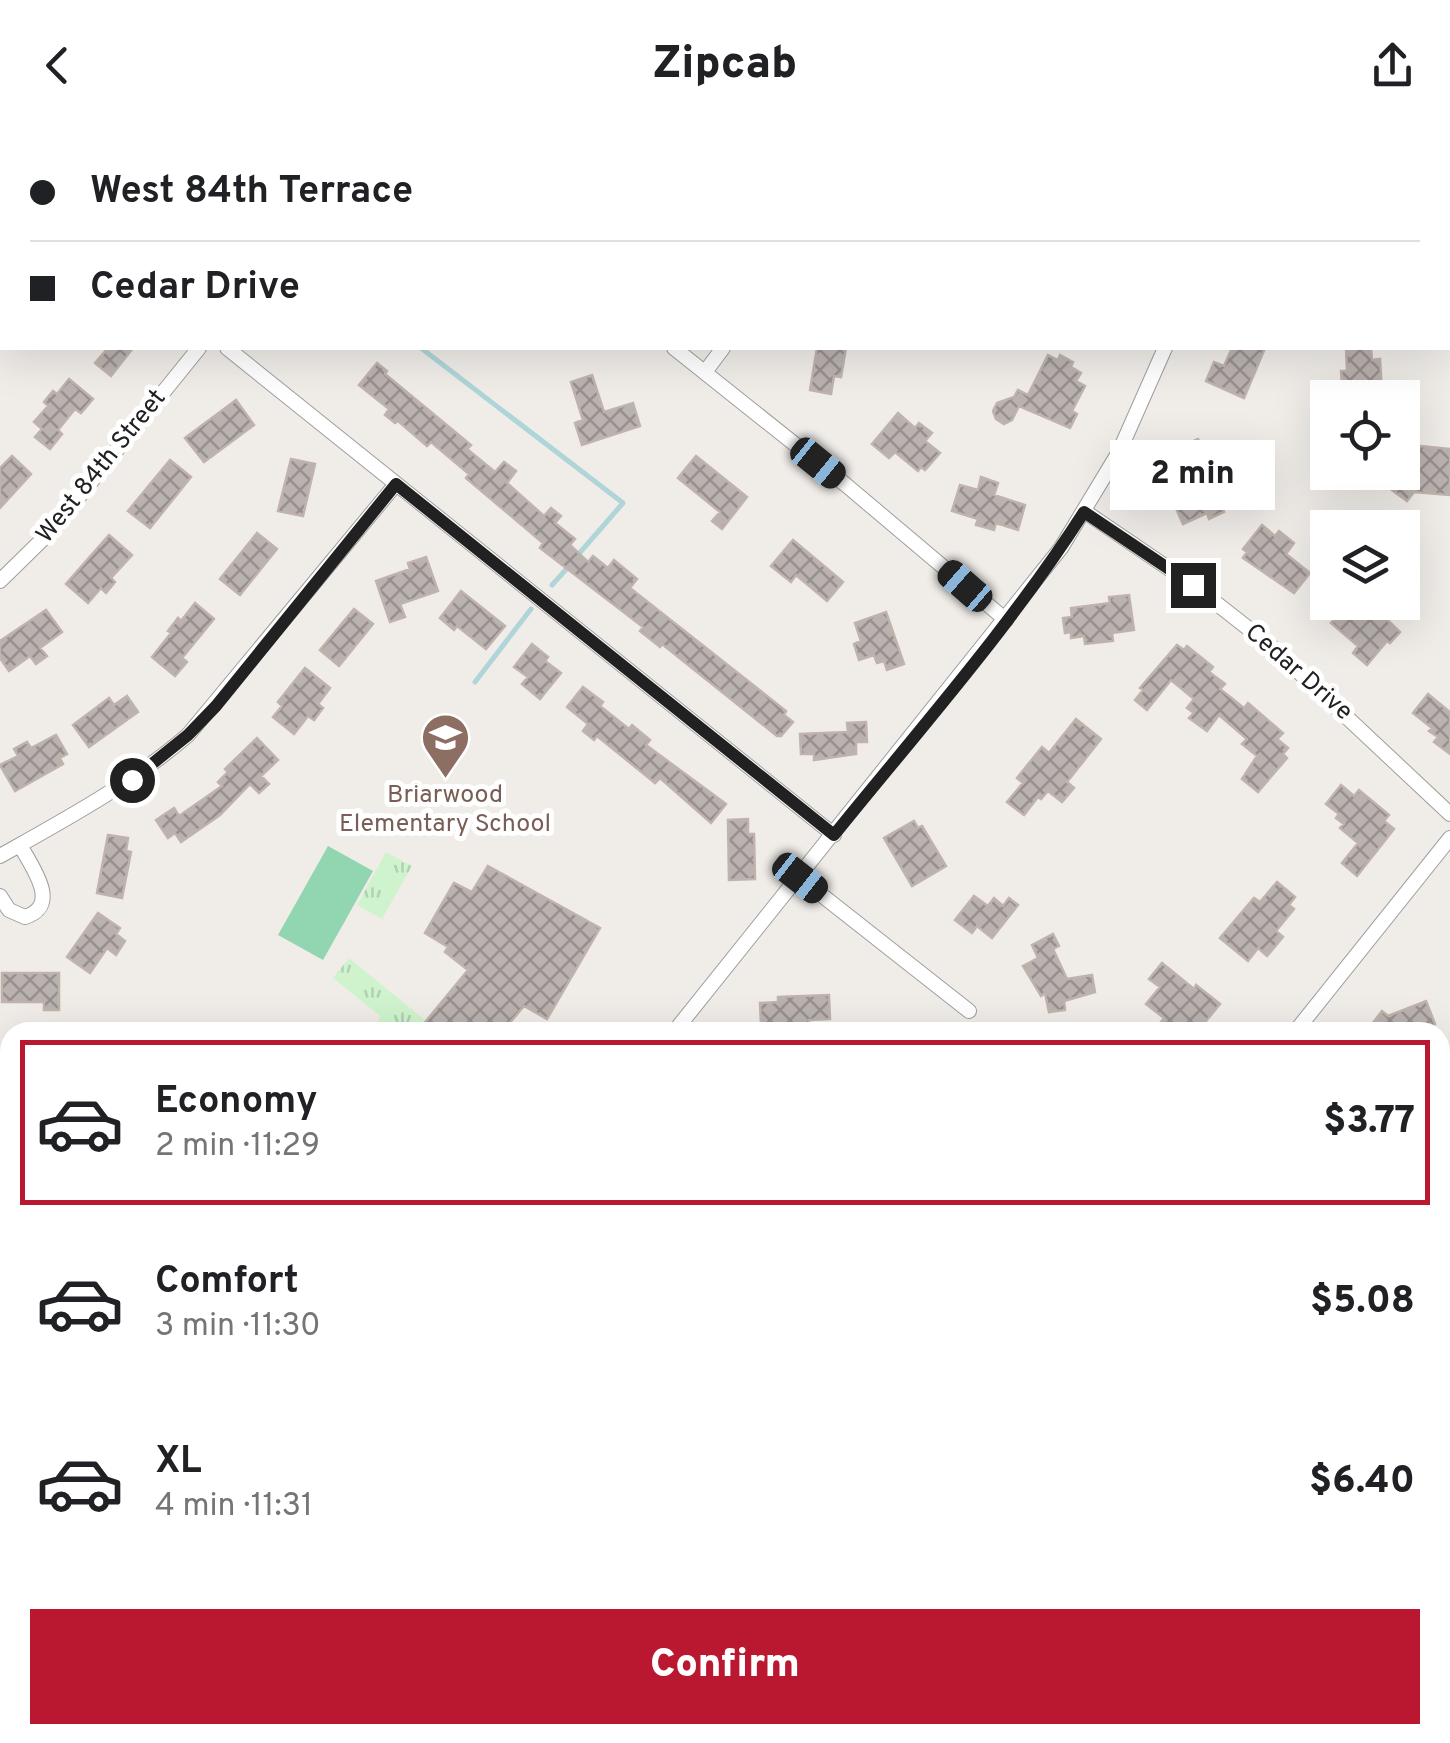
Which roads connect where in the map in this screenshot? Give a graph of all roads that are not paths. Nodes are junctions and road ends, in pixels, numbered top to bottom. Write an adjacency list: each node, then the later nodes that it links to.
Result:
1 (197, 350): 9 (street, West 84th Street)
2 (230, 350): 7 (street)
3 (677, 350): 6 (street)
4 (722, 350): 6 (street)
5 (1164, 350): 8 (street)
6 (706, 372): 10 (street)
7 (396, 484): 12 (street); 14 (street)
8 (1084, 512): 10 (street); 11 (street, Cedar Drive)
9 (0, 581)
10 (1006, 620): 12 (street)
11 (1450, 814)
12 (834, 835): 16 (street)
13 (1450, 838): 20 (street)
14 (20, 845): 15 (street); 17 (street)
15 (0, 856)
16 (800, 878): 18 (street); 19 (street)
17 (0, 896)
18 (968, 1011)
19 (682, 1022)
20 (1303, 1022)

